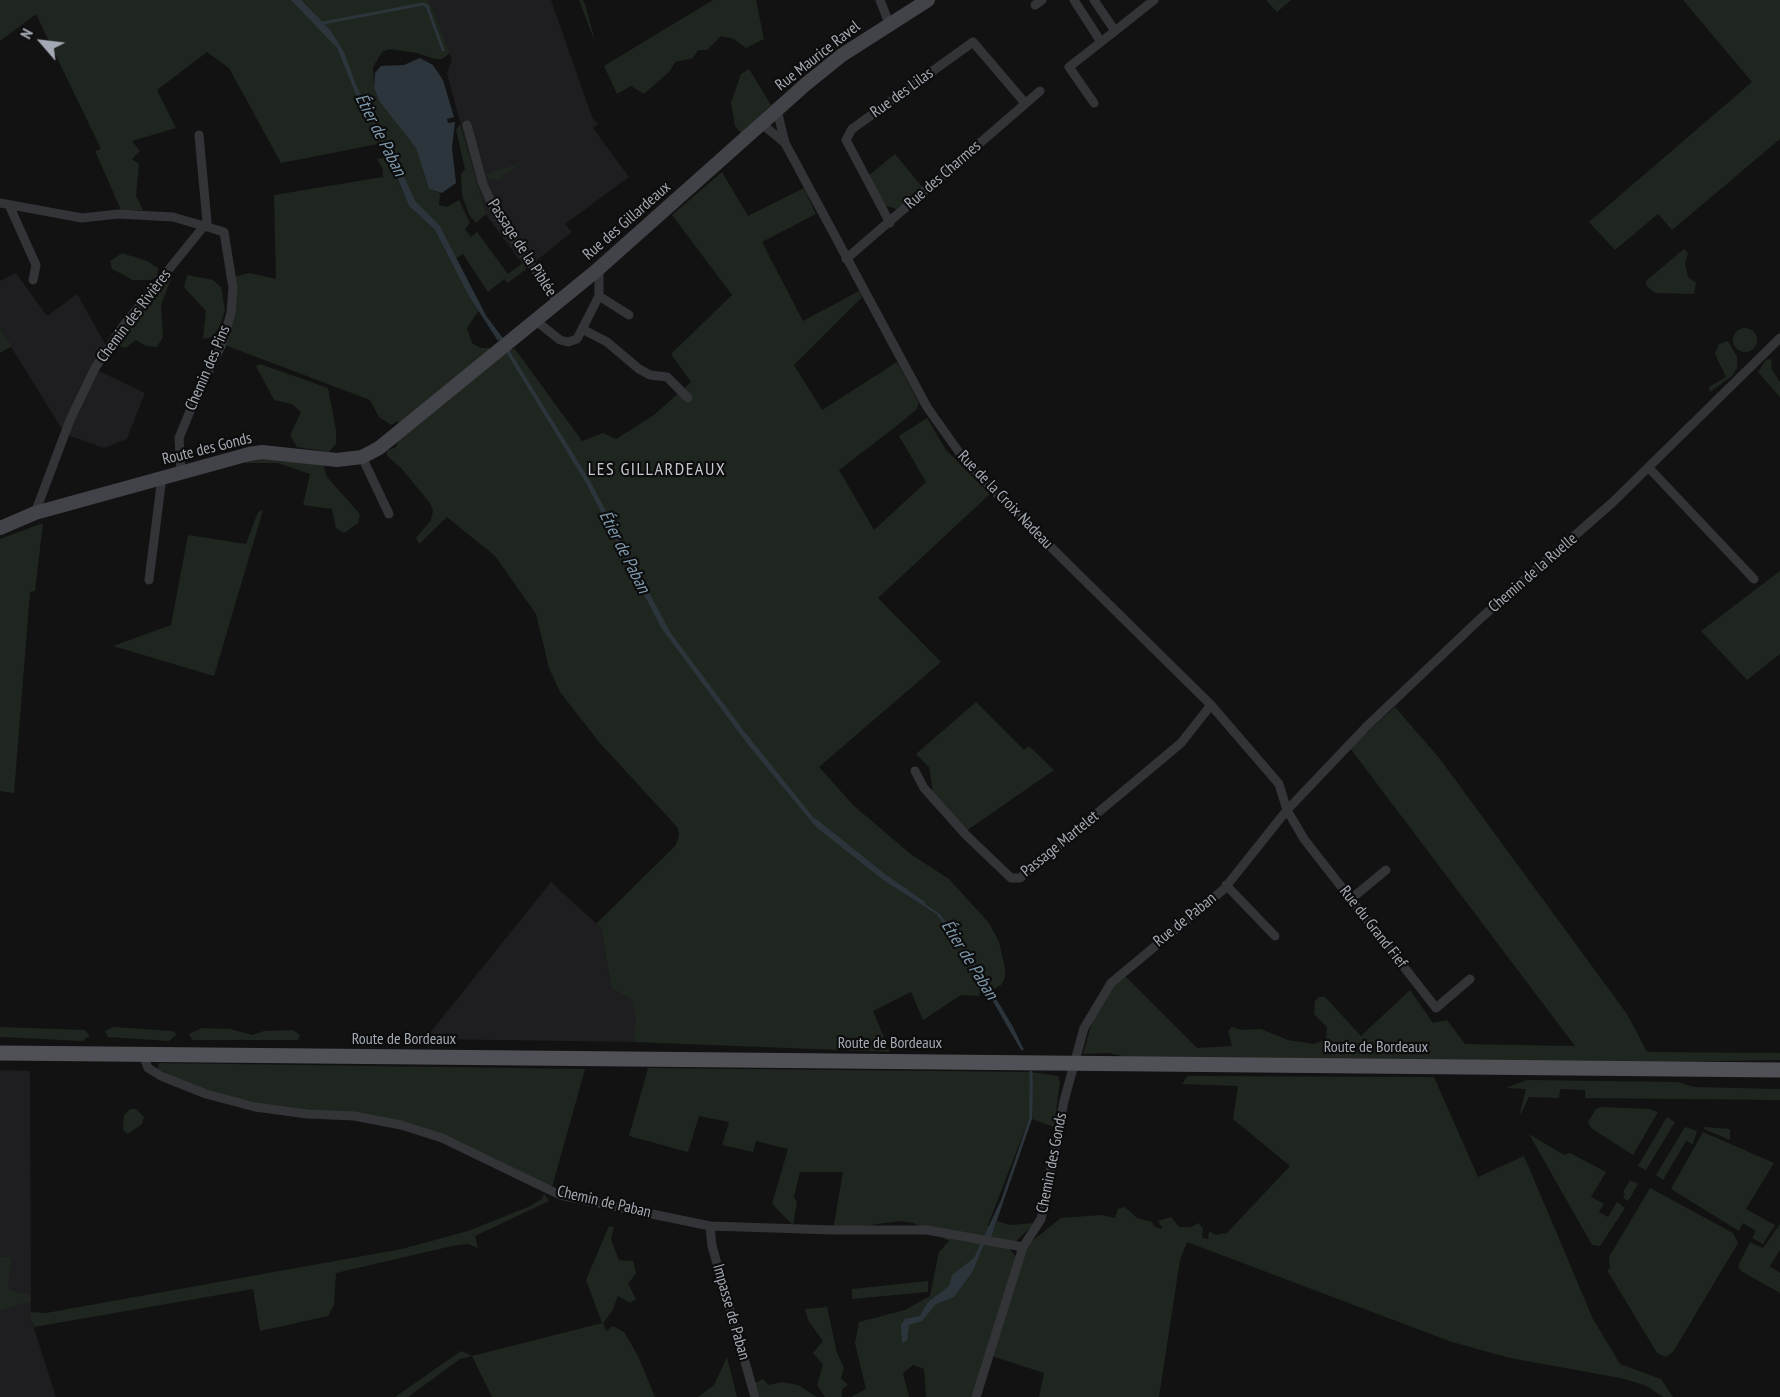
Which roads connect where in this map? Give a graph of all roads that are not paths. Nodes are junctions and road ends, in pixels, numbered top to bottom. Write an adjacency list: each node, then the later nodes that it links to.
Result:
1 (880, 0): 6 (street)
2 (928, 0): 6 (street, Rue Maurice Ravel)
3 (1074, 0): 8 (street)
4 (1094, 0): 7 (street)
5 (1154, 0): 7 (street)
6 (889, 23): 12 (street, Rue Maurice Ravel)
7 (1115, 31): 8 (street)
8 (1101, 42): 11 (street)
9 (1040, 91): 10 (street, Rue des Charmes)
10 (1025, 103): 18 (street, Rue des Charmes); 18 (street, Rue des Lilas)
11 (1094, 103)
12 (777, 110): 13 (street, Rue Maurice Ravel); 16 (street)
13 (762, 124): 16 (street); 21 (street, Rue des Gillardeaux)
14 (467, 125): 24 (street, Passage de la Piblée)
15 (199, 135): 19 (street)
16 (785, 143): 20 (street, Rue de la Croix Nadeau)
17 (5, 204): 19 (street); 22 (street)
18 (890, 223): 20 (street, Rue des Charmes)
19 (204, 226): 33 (street, Chemin des Pins); 35 (street, Chemin des Rivières)
20 (846, 259): 40 (street, Rue de la Croix Nadeau)
21 (596, 271): 23 (street); 24 (street, Rue des Gillardeaux)
22 (33, 280)
23 (599, 296): 25 (street); 27 (street)
24 (558, 302): 26 (street, Rue des Gillardeaux)
25 (629, 315)
26 (535, 320): 27 (street); 29 (street, Rue des Gillardeaux)
27 (584, 330): 30 (street)
28 (1780, 338): 32 (street, Chemin de la Ruelle)
29 (504, 344): 31 (street, Route des Gonds)
30 (687, 398)
31 (362, 456): 33 (street, Route des Gonds); 36 (street)
32 (1649, 468): 38 (street); 42 (street, Chemin de la Ruelle)
33 (181, 472): 34 (street, Route des Gonds)
34 (162, 477): 35 (street, Route des Gonds); 39 (street)
35 (35, 513): 37 (street, Route des Gonds)
36 (389, 514)
37 (0, 528)
38 (1754, 579)
39 (149, 580)
40 (1211, 705): 41 (street, Passage Martelet); 42 (street, Rue de la Croix Nadeau)
41 (915, 771)
42 (1287, 810): 44 (street, Rue de Paban); 45 (street, Rue du Grand Fief)
43 (1386, 870): 45 (street)
44 (1226, 885): 46 (street); 50 (street, Rue de Paban)
45 (1351, 899): 47 (street, Rue du Grand Fief)
46 (1275, 936)
47 (1470, 980)
48 (0, 1053): 49 (main road, Route de Bordeaux)
49 (142, 1055): 50 (main road, Route de Bordeaux); 52 (street, Chemin de Paban)
50 (1075, 1062): 51 (main road, Route de Bordeaux); 53 (street, Chemin des Gonds)
51 (1780, 1070)
52 (710, 1226): 53 (street, Chemin de Paban); 54 (street, Impasse de Paban)
53 (1023, 1247): 55 (street, Chemin des Gonds)
54 (755, 1397)
55 (976, 1397)

